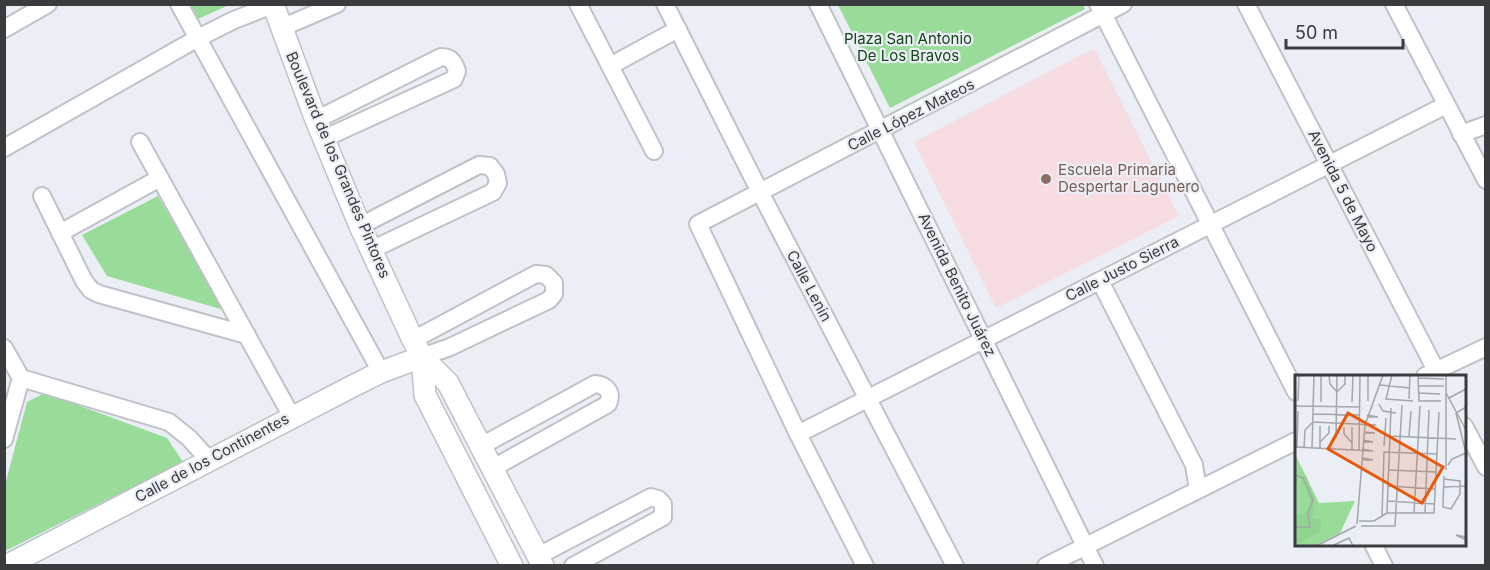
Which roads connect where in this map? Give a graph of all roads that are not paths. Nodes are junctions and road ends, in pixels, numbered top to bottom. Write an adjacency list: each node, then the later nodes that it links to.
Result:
1 (48, 4): 13 (street)
2 (180, 4): 15 (street)
3 (337, 4): 12 (street)
4 (578, 4): 16 (street)
5 (666, 4): 14 (street, Calle Lenin)
6 (818, 4): 20 (street, Avenida Benito Juárez)
7 (1123, 4): 11 (street, Calle López Mateos)
8 (1246, 4): 25 (street, Avenida 5 de Mayo)
9 (1394, 4): 17 (street)
10 (274, 5): 12 (street, Boulevard de los Grandes Pintores); 15 (street)
11 (1101, 10): 20 (street, Calle López Mateos); 30 (street)
12 (281, 28): 19 (street, Boulevard de los Grandes Pintores)
13 (4, 29)
14 (678, 29): 16 (street); 28 (street, Calle Lenin)
15 (198, 38): 23 (street); 40 (street)
16 (610, 66): 24 (street)
17 (1446, 105): 21 (street); 25 (street, Calle Justo Sierra)
18 (1485, 125): 21 (street)
19 (319, 129): 19 (street); 31 (street, Boulevard de los Grandes Pintores)
20 (882, 131): 28 (street, Calle López Mateos); 36 (street, Avenida Benito Juárez)
21 (1461, 134): 27 (street)
22 (140, 142): 26 (street)
23 (4, 148)
24 (654, 151)
25 (1329, 164): 30 (street, Calle Justo Sierra); 41 (street, Avenida 5 de Mayo)
26 (159, 178): 32 (street); 35 (street)
27 (1485, 180)
28 (760, 192): 44 (street, Calle Lenin); 47 (street, Calle López Mateos)
29 (42, 196): 32 (street)
30 (1212, 224): 34 (street, Calle Justo Sierra); 43 (street)
31 (360, 226): 33 (street, Boulevard de los Grandes Pintores); 33 (street)
32 (60, 233): 35 (street)
33 (371, 250): 39 (street, Boulevard de los Grandes Pintores)
34 (1101, 280): 36 (street, Calle Justo Sierra); 54 (street)
35 (246, 334): 45 (street)
36 (984, 339): 44 (street, Calle Justo Sierra); 55 (street, Avenida Benito Juárez)
37 (1485, 346): 41 (street)
38 (4, 348): 42 (street)
39 (418, 349): 39 (street); 40 (street, Calle de los Continentes); 50 (street, Boulevard de los Grandes Pintores); 59 (street, Boulevard de los Grandes Pintores)
40 (381, 372): 45 (street, Calle de los Continentes)
41 (1434, 375)
42 (21, 378): 48 (street); 51 (street)
43 (1295, 390)
44 (868, 398): 47 (street, Calle Justo Sierra); 62 (street, Calle Lenin)
45 (292, 417): 51 (street, Calle de los Continentes)
46 (1466, 430): 52 (street)
47 (798, 434): 61 (street)
48 (4, 439)
49 (1295, 442): 54 (street)
50 (481, 446): 53 (street, Boulevard de los Grandes Pintores); 53 (street)
51 (209, 460): 58 (street, Calle de los Continentes)
52 (1485, 467)
53 (493, 468): 57 (street, Boulevard de los Grandes Pintores)
54 (1198, 490): 55 (street)
55 (1086, 545): 63 (street); 64 (street, Avenida Benito Juárez)
56 (1374, 546): 65 (street)
57 (541, 561): 60 (street)
58 (6, 566)
59 (512, 566)
60 (573, 566)
61 (865, 566)
62 (955, 566)
63 (1046, 566)
64 (1095, 566)
65 (1384, 566)

